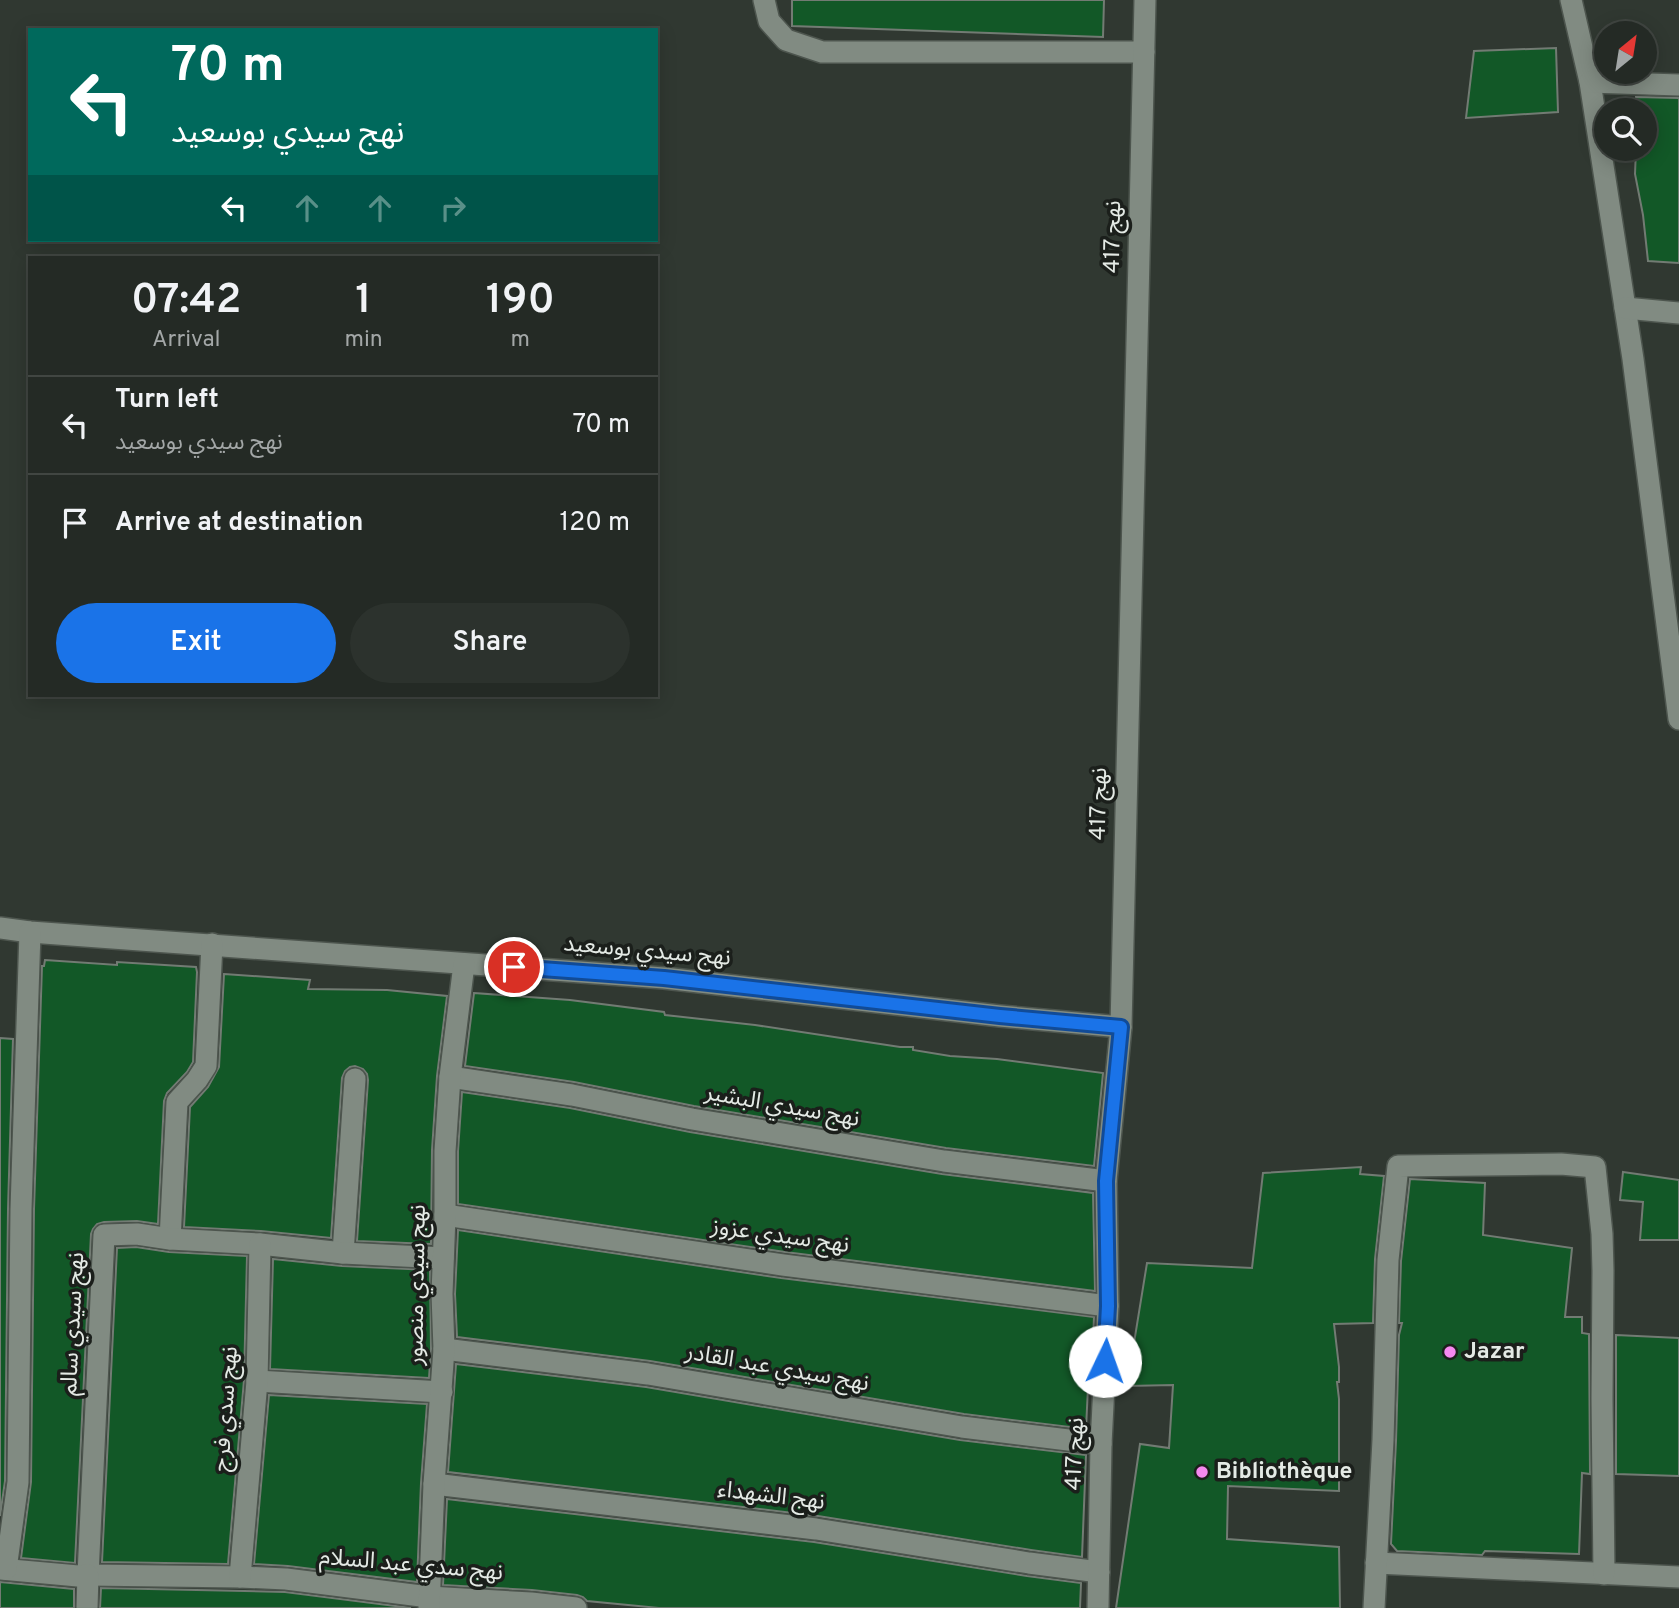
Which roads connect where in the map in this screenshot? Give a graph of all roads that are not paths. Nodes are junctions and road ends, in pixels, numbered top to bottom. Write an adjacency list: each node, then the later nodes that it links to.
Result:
1 (764, 0): 4 (street)
2 (1145, 0): 4 (street, نهج 417)
3 (1571, 0): 5 (street)
4 (1144, 52): 15 (street, نهج 417)
5 (1590, 82): 6 (street); 7 (street)
6 (1679, 85)
7 (1625, 308): 8 (street); 9 (street)
8 (1679, 313)
9 (1670, 574): 10 (street)
10 (1679, 719)
11 (0, 928): 12 (street, نهج سيدي بوسعيد)
12 (30, 932): 13 (street, نهج سيدي بوسعيد); 31 (street)
13 (212, 944): 14 (street, نهج سيدي بوسعيد); 20 (street)
14 (464, 964): 15 (street, نهج سيدي بوسعيد); 16 (street, نهج سيدي منصور)
15 (1121, 1027): 18 (street, نهج 417)
16 (450, 1077): 18 (street, نهج سيدي البشير); 19 (street, نهج سيدي منصور)
17 (355, 1079): 22 (street)
18 (1106, 1181): 24 (street, نهج 417)
19 (445, 1215): 23 (street, نهج سيدي منصور); 24 (street, نهج سيدي عزوز)
20 (170, 1239): 21 (street); 34 (street, نهج سيدي سالم)
21 (260, 1244): 22 (street); 26 (street, نهج سدي فرج)
22 (343, 1253): 23 (street)
23 (443, 1258): 25 (street, نهج سيدي منصور)
24 (1108, 1306): 28 (street, نهج 417)
25 (444, 1349): 27 (street, نهج سيدي منصور); 28 (street, نهج سيدي عبد القادر)
26 (257, 1381): 27 (street); 35 (street, نهج سدي فرج)
27 (442, 1392): 29 (street, نهج سيدي منصور)
28 (1101, 1444): 32 (street, نهج 417)
29 (434, 1484): 32 (street, نهج الشهداء); 37 (street, نهج سيدي منصور)
30 (1376, 1563): 33 (street); 33 (street); 41 (street)
31 (3, 1569): 34 (street, نهج سدي عبد السلام)
32 (1099, 1572): 40 (street, نهج 417)
33 (1604, 1574): 36 (street)
34 (88, 1575): 35 (street, نهج سدي عبد السلام); 38 (street)
35 (240, 1577): 37 (street, نهج سدي عبد السلام)
36 (1679, 1577)
37 (429, 1602): 39 (street, نهج سدي عبد السلام)
38 (87, 1608)
39 (576, 1608)
40 (1098, 1608)
41 (1374, 1608)

